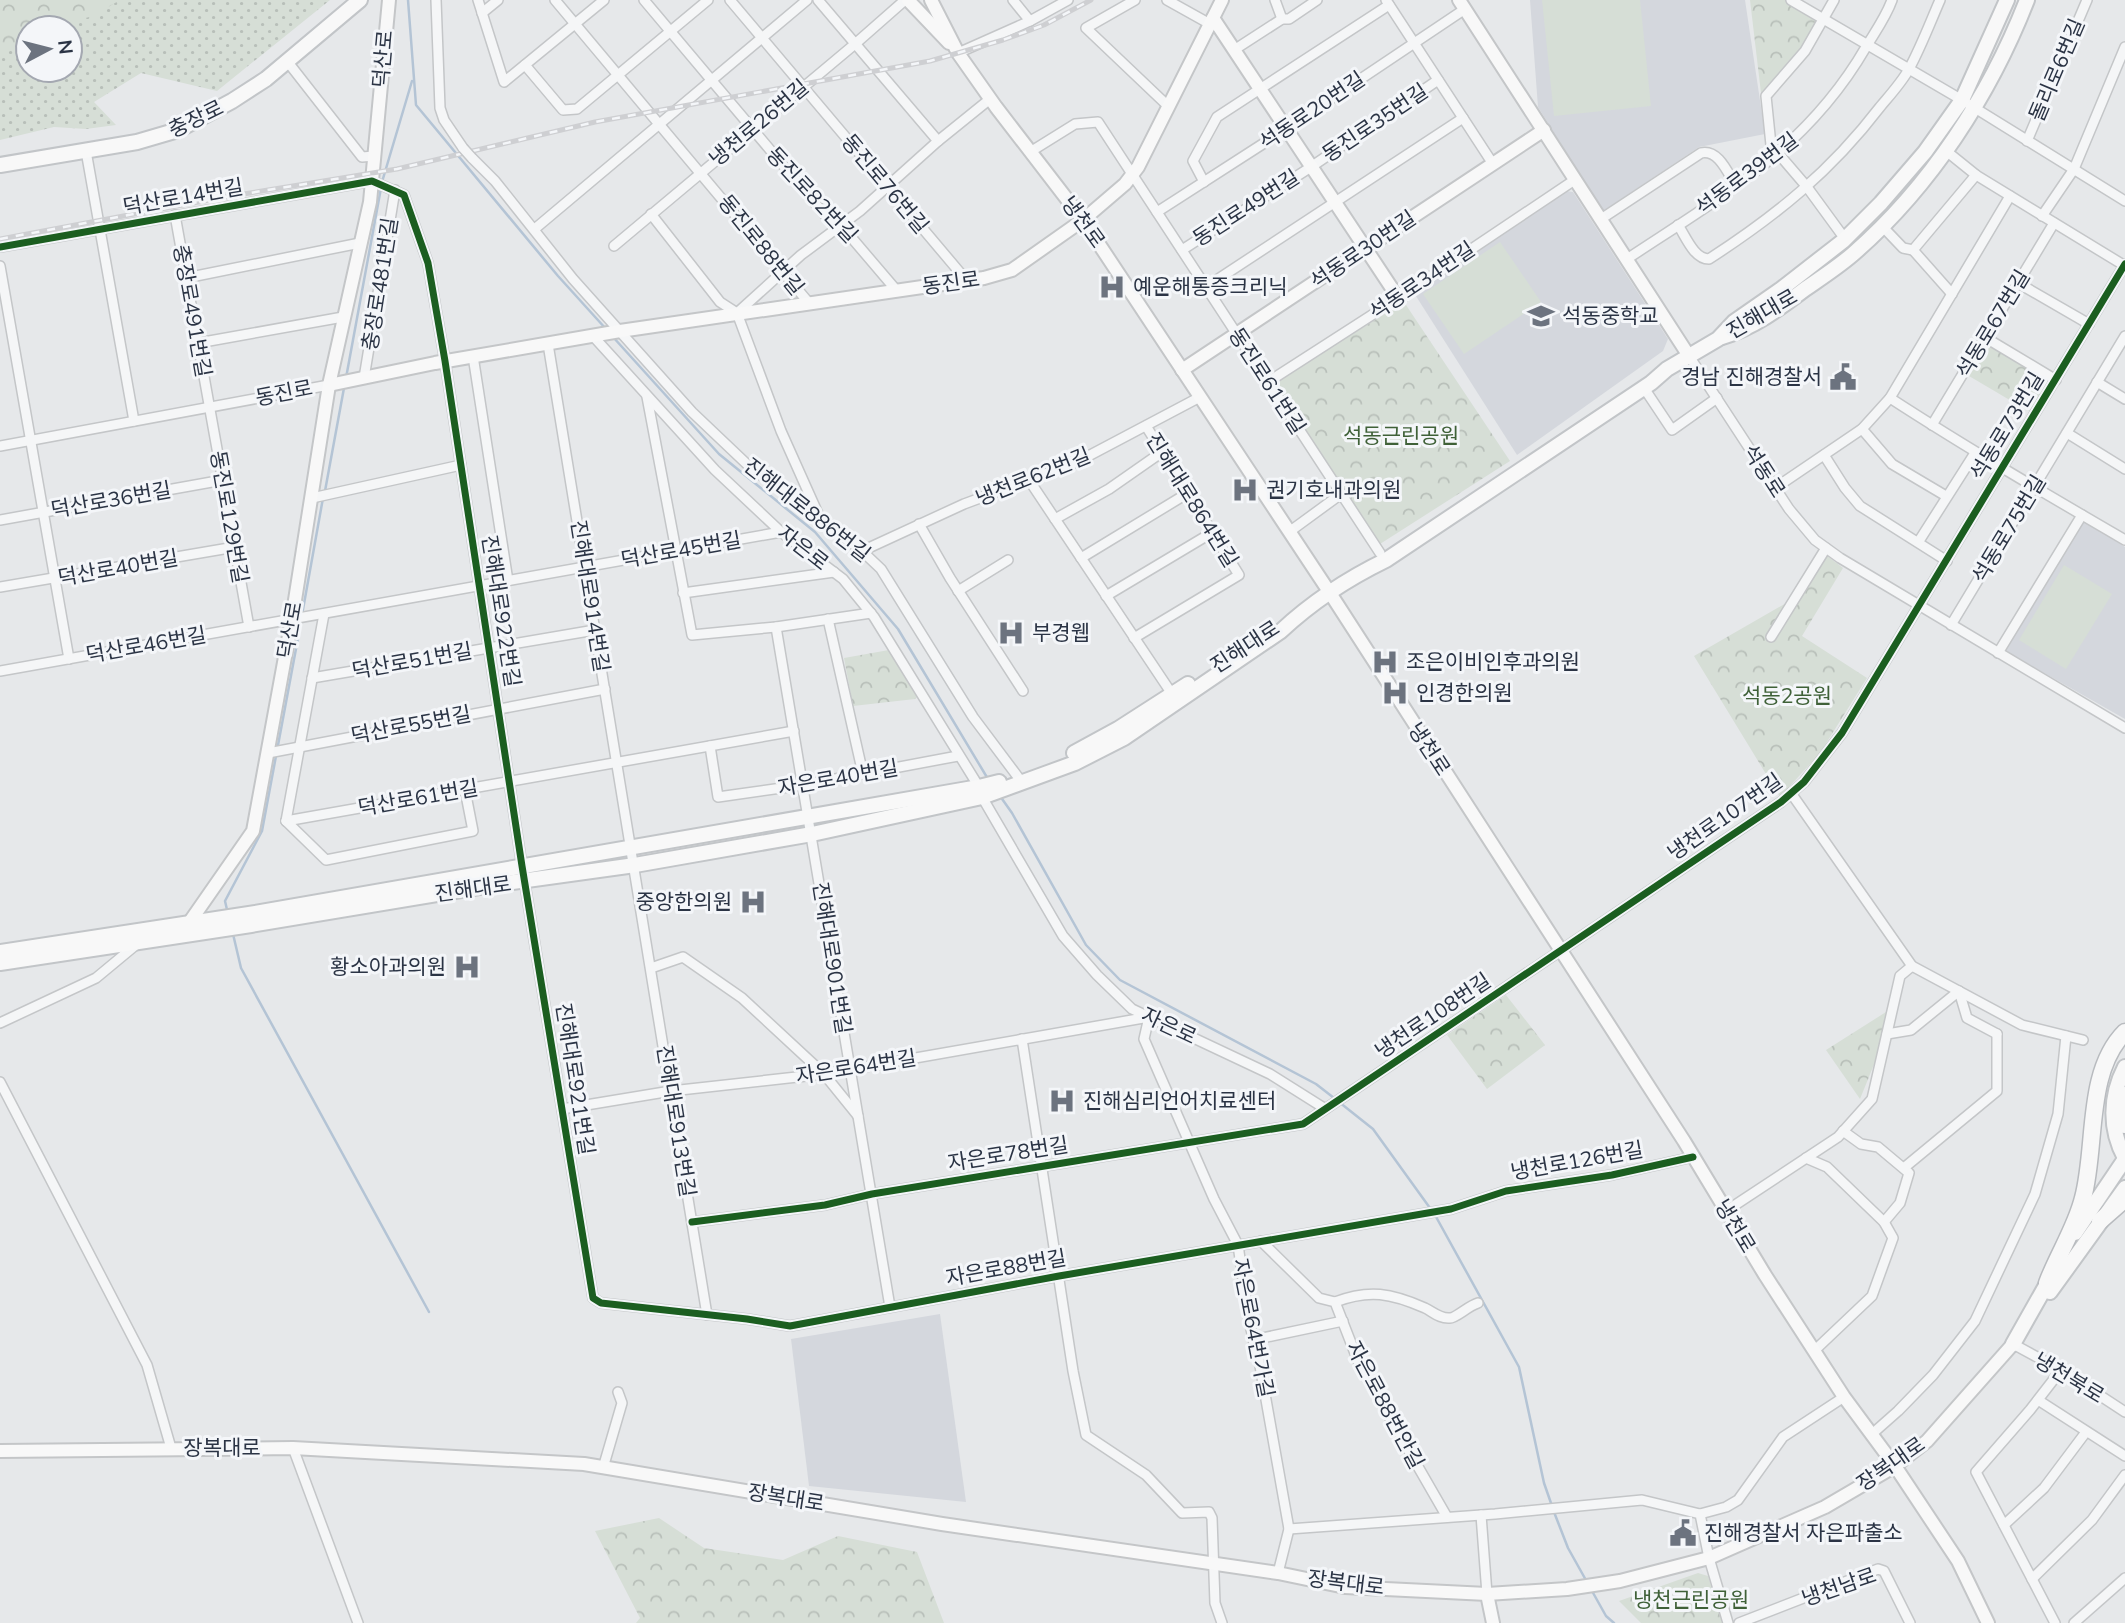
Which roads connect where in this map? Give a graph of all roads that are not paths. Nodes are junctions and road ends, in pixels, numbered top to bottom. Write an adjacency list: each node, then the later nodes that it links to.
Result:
1 (360, 0): 45 (main road, 충장로)
2 (389, 0): 67 (street, 덕산로)
3 (436, 0): 119 (street, 진해대로886번길, bridge)
4 (478, 0): 31 (street)
5 (498, 0): 31 (street)
6 (555, 0): 36 (street, 동진로88번길)
7 (604, 0): 36 (street)
8 (644, 0): 37 (street, 동진로82번길)
9 (708, 0): 37 (street)
10 (730, 0): 38 (street, 동진로76번길)
11 (807, 0): 38 (street)
12 (818, 0): 40 (street)
13 (906, 0): 40 (street, 냉천로26번길); 44 (street)
14 (931, 0): 44 (street, 냉천로)
15 (1013, 0): 33 (street)
16 (1068, 0): 33 (street)
17 (1135, 0): 55 (street)
18 (1167, 0): 34 (street)
19 (1222, 0): 34 (street, 동진로)
20 (1275, 0): 32 (street)
21 (1317, 0): 32 (street)
22 (1791, 0): 35 (street)
23 (1834, 0): 35 (street)
24 (1892, 0): 41 (street, 석동로39번길)
25 (1940, 0): 47 (street)
26 (2007, 0): 54 (main road, 진해대로)
27 (2027, 0): 54 (main road, 진해대로)
28 (2087, 0): 62 (street, 돌리로6번길)
29 (1387, 3): 39 (street, 동진로35번길); 52 (street, 동진로35번길)
30 (1464, 3): 39 (street, 석동로20번길); 60 (street, 석동로)
31 (482, 13): 46 (street)
32 (1282, 19): 43 (street)
33 (1030, 21): 44 (street)
34 (1211, 21): 43 (street, 동진로49번길); 55 (street, 동진로)
35 (1824, 22): 41 (street); 66 (street)
36 (575, 24): 46 (street); 48 (street, 동진로88번길)
37 (670, 32): 48 (street); 49 (street, 동진로82번길)
38 (761, 37): 49 (street); 51 (street, 동진로76번길)
39 (1414, 43): 50 (street, 동진로35번길); 59 (street, 석동로20번길)
40 (855, 44): 51 (street, 냉천로26번길); 61 (street)
41 (1867, 46): 47 (street); 66 (street, 석동로39번길)
42 (2125, 47): 71 (street)
43 (1234, 50): 52 (street, 동진로49번길)
44 (958, 53): 53 (street, 냉천로)
45 (288, 61): 64 (main road, 충장로); 67 (street)
46 (525, 65): 48 (street)
47 (1908, 71): 54 (street); 79 (street)
48 (618, 75): 57 (street, 동진로88번길)
49 (710, 79): 57 (street); 58 (street, 동진로82번길)
50 (1438, 80): 56 (street, 동진로35번길); 70 (street, 동진로35번길)
51 (803, 87): 58 (street, 냉천로26번길); 80 (street, 동진로76번길)
52 (1261, 91): 59 (street, 동진로49번길); 77 (street)
53 (990, 99): 61 (street); 65 (street, 냉천로)
54 (1967, 104): 62 (street); 63 (main road, 진해대로); 97 (main road, 진해대로)
55 (1168, 106): 73 (street, 동진로)
56 (1463, 118): 68 (street, 동진로35번길); 84 (street)
57 (659, 123): 72 (street, 동진로88번길); 94 (street)
58 (752, 129): 72 (street, 냉천로26번길); 95 (street, 동진로82번길)
59 (1286, 129): 70 (street, 동진로49번길); 77 (street, 석동로20번길)
60 (1544, 130): 68 (street, 석동로30번길); 75 (street, 석동로)
61 (938, 141): 80 (street)
62 (2027, 141): 71 (street)
63 (1945, 150): 74 (street); 93 (main road, 진해대로)
64 (86, 151): 69 (main road, 충장로); 96 (street)
65 (1030, 152): 73 (street); 90 (street, 냉천로)
66 (1780, 154): 78 (street, 석동로39번길); 79 (street)
67 (374, 156): 76 (street, 덕산로)
68 (1493, 164): 101 (street, 석동로30번길)
69 (0, 165)
70 (1311, 167): 84 (street, 동진로49번길); 102 (street, 동진로49번길)
71 (2074, 169): 83 (street); 88 (street)
72 (700, 172): 86 (street, 냉천로26번길); 107 (street, 동진로88번길)
73 (1132, 174): 85 (street, 동진로61번길); 90 (street, 동진로)
74 (1976, 175): 82 (street); 103 (street)
75 (1576, 179): 89 (street, 석동로); 114 (street, 석동로34번길)
76 (372, 181): 81 (street, 충장로481번길); 87 (street, 덕산로14번길); 98 (street, 덕산로)
77 (1204, 181): 85 (street, 석동로20번길)
78 (1736, 186): 89 (street); 92 (street, 석동로39번길)
79 (1807, 187): 92 (street); 97 (street)
80 (887, 188): 95 (street); 109 (street, 동진로76번길)
81 (395, 190): 129 (street, 충장로481번길); 132 (street, 충장로481번길)
82 (2010, 196): 88 (street); 113 (street)
83 (2125, 201)
84 (1335, 203): 101 (street, 동진로49번길); 111 (street)
85 (1157, 212): 102 (street, 동진로61번길)
86 (651, 214): 99 (street, 냉천로26번길); 116 (street)
87 (174, 215): 96 (street, 덕산로14번길); 108 (street, 충장로491번길)
88 (2042, 216): 91 (street)
89 (1601, 219): 104 (street, 석동로)
90 (1083, 220): 109 (street, 동진로); 131 (street, 냉천로)
91 (2054, 223): 105 (street); 110 (street, 석동로67번길)
92 (1678, 225): 104 (street, 석동로39번길)
93 (1882, 226): 103 (street); 124 (main road, 진해대로)
94 (537, 227)
95 (841, 227): 107 (street); 112 (street, 동진로82번길)
96 (101, 230): 100 (street, 덕산로14번길); 144 (street)
97 (1845, 239): 124 (main road, 진해대로)
98 (360, 243): 108 (street); 117 (street, 덕산로)
99 (614, 246)
100 (0, 247)
101 (1365, 248): 114 (street, 동진로49번길); 120 (street, 석동로30번길)
102 (1182, 250): 111 (street, 동진로61번길)
103 (1913, 250): 113 (street)
104 (1627, 259): 128 (street, 석동로)
105 (2125, 265): 118 (street, 석동로73번길)
106 (0, 266): 149 (street)
107 (783, 272): 115 (street, 동진로88번길); 116 (street)
108 (186, 278): 125 (street, 충장로491번길)
109 (968, 281): 112 (street, 동진로)
110 (2018, 283): 118 (street); 123 (street, 석동로67번길)
111 (1206, 287): 120 (street, 동진로61번길)
112 (897, 291): 115 (street, 동진로)
113 (1952, 294): 141 (street)
114 (1403, 295): 134 (street, 석동로34번길)
115 (808, 303): 116 (street, 동진로)
116 (737, 313): 119 (street, 동진로); 167 (street)
117 (343, 317): 125 (street); 136 (street, 덕산로)
118 (2089, 324): 133 (street, 석동로73번길)
119 (620, 331): 121 (street, 동진로); 167 (street, 진해대로886번길)
120 (1237, 334): 131 (street, 석동로30번길); 134 (street, 동진로61번길)
121 (593, 336): 126 (street, 동진로); 138 (street, 자은로)
122 (2125, 336): 135 (street, 석동로75번길)
123 (1986, 338): 133 (street, 석동로73번길); 145 (street, 석동로67번길)
124 (1718, 339): 128 (main road)
125 (198, 343): 143 (street, 충장로491번길)
126 (548, 344): 127 (street, 동진로); 184 (street, 진해대로914번길)
127 (473, 356): 129 (street, 동진로); 188 (street)
128 (1689, 356): 130 (main road); 140 (street, 석동로)
129 (440, 362): 132 (street, 동진로); 154 (street, 진해대로922번길)
130 (1667, 369): 137 (main road); 180 (main road)
131 (1182, 370): 139 (street, 냉천로)
132 (364, 378): 136 (street, 동진로)
133 (2056, 380): 155 (street, 석동로73번길)
134 (1268, 382): 162 (street, 동진로61번길)
135 (2097, 382): 142 (street); 148 (street, 석동로75번길)
136 (328, 385): 143 (street, 동진로); 164 (street, 덕산로)
137 (1644, 388): 140 (street); 186 (main road)
138 (647, 397): 171 (street, 자은로); 178 (street)
139 (1200, 397): 146 (street, 냉천로62번길); 172 (street, 냉천로)
140 (1717, 398): 160 (street, 석동로)
141 (1891, 398): 145 (street); 147 (street)
142 (2125, 398)
143 (209, 407): 144 (street, 동진로); 157 (street, 동진로129번길)
144 (134, 421): 149 (street, 동진로)
145 (1932, 425): 152 (street)
146 (1146, 426): 151 (street, 진해대로864번길); 158 (street, 냉천로62번길)
147 (1862, 429): 153 (street); 163 (street)
148 (2067, 433): 156 (street); 159 (street, 석동로75번길)
149 (31, 440): 150 (street, 동진로); 165 (street)
150 (0, 446)
151 (1162, 452): 161 (street, 진해대로864번길); 168 (street)
152 (1975, 453): 155 (street); 163 (street)
153 (1824, 455): 160 (street); 175 (street)
154 (461, 466): 164 (street); 189 (street, 진해대로922번길)
155 (2003, 467): 159 (street); 183 (street, 석동로73번길)
156 (2125, 469)
157 (223, 480): 165 (street, 덕산로36번길); 176 (street, 동진로129번길)
158 (1029, 480): 168 (street); 170 (street, 냉천로62번길)
159 (2034, 487): 166 (street); 201 (street, 석동로75번길)
160 (1775, 488): 177 (street, 석동로)
161 (1188, 493): 173 (street, 진해대로864번길); 181 (street)
162 (1341, 494): 172 (street); 180 (street, 동진로61번길)
163 (1946, 496): 175 (street)
164 (312, 498): 199 (street, 덕산로)
165 (43, 512): 169 (street, 덕산로36번길); 187 (street)
166 (2082, 515): 174 (street); 208 (street)
167 (820, 518): 179 (street, 진해대로886번길)
168 (1055, 519): 181 (street)
169 (0, 520)
170 (919, 524): 179 (street, 냉천로62번길); 191 (street)
171 (781, 532): 178 (street, 덕산로45번길); 185 (street, 자은로)
172 (1289, 532): 193 (street, 냉천로)
173 (1213, 533): 194 (street); 206 (street, 진해대로864번길)
174 (2125, 540)
175 (1919, 541): 183 (street)
176 (235, 547): 187 (street, 덕산로40번길); 202 (street, 동진로129번길)
177 (1826, 548): 195 (street, 석동로); 205 (street)
178 (675, 551): 184 (street, 덕산로45번길); 192 (street)
179 (862, 551): 224 (street, 진해대로886번길)
180 (1380, 553): 186 (main road)
181 (1081, 558): 194 (street)
182 (1008, 560): 191 (street)
183 (1947, 561): 195 (street, 석동로73번길)
184 (585, 567): 188 (street, 덕산로45번길); 204 (street, 진해대로914번길)
185 (834, 572): 192 (street); 196 (street, 자은로)
186 (1360, 572): 193 (main road)
187 (55, 578): 190 (street, 덕산로40번길); 209 (street)
188 (508, 581): 189 (street, 덕산로45번길)
189 (479, 586): 197 (street, 덕산로45번길); 207 (street, 진해대로922번길)
190 (0, 587)
191 (958, 591): 213 (street)
192 (683, 593): 203 (street)
193 (1330, 593): 198 (main road); 240 (street, 냉천로)
194 (1106, 597): 206 (street)
195 (1920, 606): 201 (street, 석동로); 230 (street, 냉천로107번길)
196 (871, 613): 200 (street); 221 (street, 자은로)
197 (324, 614): 199 (street, 덕산로45번길); 211 (street)
198 (1299, 614): 214 (main road, 진해대로); 226 (main road, 진해대로)
199 (292, 620): 202 (street, 덕산로46번길); 220 (street, 덕산로)
200 (828, 620): 203 (street); 223 (street)
201 (1951, 625): 208 (street, 석동로)
202 (250, 627): 209 (street, 덕산로46번길)
203 (776, 627): 217 (street, 진해대로901번길)
204 (596, 630): 207 (street, 덕산로51번길); 212 (street, 진해대로914번길)
205 (1771, 637)
206 (1134, 638): 214 (street)
207 (489, 648): 211 (street, 덕산로51번길); 215 (street, 진해대로922번길)
208 (1998, 653): 216 (street, 석동로)
209 (69, 659): 210 (street, 덕산로46번길)
210 (0, 671)
211 (312, 678): 218 (street)
212 (605, 689): 215 (street, 덕산로55번길); 222 (street, 진해대로914번길)
213 (1023, 691)
214 (1172, 694): 224 (main road, 진해대로)
215 (498, 709): 218 (street, 덕산로55번길); 225 (street, 진해대로922번길)
216 (2125, 728)
217 (794, 731): 219 (street, 덕산로61번길); 227 (street, 진해대로901번길)
218 (300, 746): 220 (street, 덕산로55번길); 232 (street)
219 (710, 746): 222 (street, 덕산로61번길); 227 (street, 자은로40번길)
220 (268, 752): 238 (street, 덕산로)
221 (958, 756): 223 (street, 자은로40번길); 229 (street, 자은로)
222 (618, 762): 225 (street, 덕산로61번길); 234 (street, 진해대로914번길)
223 (863, 774): 227 (street, 자은로40번길)
224 (1017, 776): 226 (main road, 진해대로)
225 (509, 782): 228 (street, 덕산로61번길); 235 (street, 진해대로922번길)
226 (1005, 784): 229 (main road)
227 (803, 785): 231 (street, 진해대로901번길)
228 (465, 790): 232 (street, 덕산로61번길); 232 (street, 덕산로61번길)
229 (982, 792): 231 (main road, 진해대로); 233 (main road, 진해대로); 246 (street, 자은로)
230 (1791, 793): 240 (street, 냉천로107번길); 243 (street)
231 (809, 816): 233 (street, 진해대로901번길); 234 (main road, 진해대로)
232 (286, 821)
233 (812, 834): 236 (main road, 진해대로); 256 (street, 진해대로901번길)
234 (632, 848): 235 (main road, 진해대로); 236 (street, 진해대로913번길)
235 (522, 866): 237 (street, 진해대로921번길); 238 (main road, 진해대로)
236 (635, 866): 237 (main road, 진해대로); 244 (street, 진해대로913번길)
237 (524, 881): 239 (main road, 진해대로); 262 (street, 진해대로921번길)
238 (189, 923): 241 (main road, 진해대로)
239 (140, 942): 242 (main road, 진해대로); 248 (street)
240 (1561, 951): 261 (street, 냉천로108번길); 267 (street, 냉천로)
241 (0, 952)
242 (0, 963)
243 (1912, 966): 245 (street); 250 (street)
244 (651, 968): 257 (street); 259 (street, 진해대로913번길)
245 (1959, 991): 247 (street); 250 (street); 251 (street)
246 (1149, 1017): 253 (street, 자은로64번길); 261 (street, 자은로); 266 (street, 자은로64번가길)
247 (2008, 1018): 251 (street); 252 (street)
248 (0, 1023)
249 (2125, 1032): 283 (highway)
250 (1887, 1034): 265 (street)
251 (1997, 1034): 271 (street)
252 (2066, 1036): 254 (street); 299 (street)
253 (1022, 1039): 256 (street, 자은로64번길); 270 (street)
254 (2083, 1040)
255 (2125, 1067): 269 (main road)
256 (851, 1069): 257 (street, 자은로64번길); 263 (street, 진해대로901번길)
257 (824, 1074): 259 (street, 자은로64번길); 263 (street)
258 (0, 1082): 301 (street)
259 (671, 1091): 262 (street, 자은로64번길); 277 (street, 진해대로913번길)
260 (2125, 1095): 264 (highway)
261 (1324, 1108): 266 (street, 자은로78번길)
262 (562, 1109): 284 (street, 진해대로921번길)
263 (859, 1118): 273 (street, 진해대로901번길)
264 (2125, 1125)
265 (1843, 1131): 268 (street); 271 (street)
266 (1191, 1142): 270 (street, 자은로78번길); 281 (street, 자은로64번가길)
267 (1693, 1157): 275 (street, 냉천로); 276 (street, 냉천로126번길)
268 (1806, 1158): 275 (street); 278 (street)
269 (2125, 1159): 283 (main road)
270 (1042, 1166): 273 (street, 자은로78번길); 282 (street)
271 (1907, 1170): 278 (street)
272 (2125, 1188): 279 (main road)
273 (872, 1194): 277 (street, 자은로78번길); 287 (street, 진해대로901번길)
274 (2125, 1199): 279 (highway)
275 (1726, 1211): 292 (street, 냉천로)
276 (1427, 1214): 280 (street, 자은로88번길)
277 (692, 1222): 288 (street, 진해대로913번길)
278 (1884, 1222): 292 (street)
279 (2100, 1222): 291 (main road)
280 (1261, 1241): 281 (street, 자은로88번길); 285 (street)
281 (1238, 1245): 282 (street, 자은로88번길); 290 (street, 자은로64번가길)
282 (1059, 1276): 287 (street, 자은로88번길); 313 (street)
283 (2047, 1283): 291 (main road)
284 (593, 1298): 288 (street, 자은로88번길)
285 (1335, 1301): 286 (street); 289 (street, 자은로88번안길)
286 (1478, 1303)
287 (890, 1307): 288 (street, 자은로88번길)
288 (707, 1315)
289 (1343, 1321): 290 (street); 309 (street, 자은로88번안길)
290 (1253, 1340): 311 (street, 자은로64번가길)
291 (2013, 1344): 293 (street, 냉천북로); 304 (street, 장복대로)
292 (1814, 1351): 295 (street, 냉천로)
293 (2061, 1370): 296 (street); 297 (street, 냉천북로)
294 (618, 1392): 305 (street)
295 (1844, 1397): 299 (street, 냉천로); 307 (street)
296 (2038, 1400): 298 (street); 310 (street)
297 (2125, 1412)
298 (2086, 1432): 303 (street); 310 (street)
299 (1872, 1434): 304 (street, 냉천로)
300 (293, 1447): 301 (street, 장복대로); 305 (street, 장복대로); 318 (street)
301 (171, 1448): 302 (street, 장복대로)
302 (0, 1451)
303 (2125, 1456)
304 (1895, 1466): 312 (street, 장복대로); 324 (street, 냉천로)
305 (603, 1468): 313 (street, 장복대로)
306 (2125, 1475): 316 (street)
307 (1700, 1514): 308 (street); 312 (street)
308 (1480, 1515): 309 (street); 317 (street)
309 (1447, 1517): 311 (street)
310 (2004, 1525): 316 (street)
311 (1289, 1529): 314 (street, 자은로64번가길)
312 (1709, 1558): 317 (street, 장복대로); 321 (street)
313 (1212, 1563): 314 (street, 장복대로); 319 (street)
314 (1278, 1573): 317 (street, 장복대로)
315 (2125, 1578): 326 (street)
316 (2032, 1579): 325 (street)
317 (1487, 1594): 320 (street)
318 (358, 1623)
319 (1222, 1623)
320 (1493, 1623)
321 (1728, 1623)
322 (1739, 1623): 323 (street, 냉천남로)
323 (1910, 1623)
324 (1988, 1623)
325 (2055, 1623)
326 (2074, 1623)

